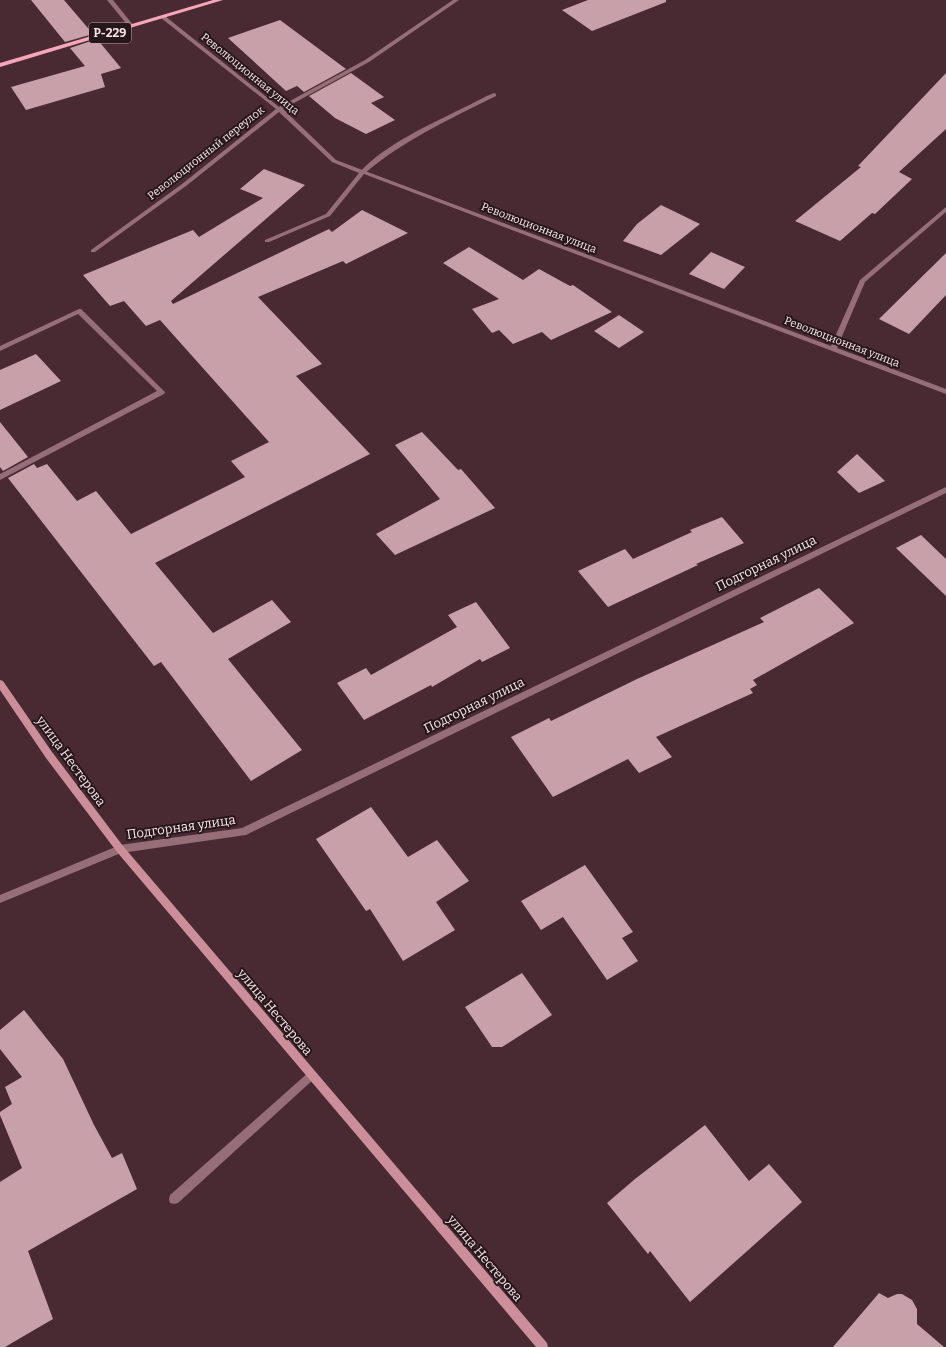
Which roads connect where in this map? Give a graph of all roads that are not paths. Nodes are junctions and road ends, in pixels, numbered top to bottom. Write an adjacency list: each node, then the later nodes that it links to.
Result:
1 (110, 0): 5 (street)
2 (220, 0): 4 (main road, Р-229)
3 (456, 0): 8 (street, Революционный переулок)
4 (163, 17): 5 (main road, Р-229); 8 (street, Революционная улица)
5 (131, 26): 6 (main road, Р-229)
6 (0, 65)
7 (494, 96): 9 (street)
8 (279, 109): 9 (street, Революционная улица); 12 (street, Революционный переулок)
9 (363, 172): 11 (street); 14 (street, Революционная улица)
10 (946, 209): 14 (street)
11 (268, 241)
12 (93, 251)
13 (0, 349): 16 (street)
14 (834, 350): 15 (street, Революционная улица)
15 (946, 392)
16 (0, 477)
17 (946, 490): 19 (street, Подгорная улица)
18 (0, 683): 19 (main road, улица Нестерова)
19 (120, 849): 20 (street, Подгорная улица); 21 (main road, улица Нестерова)
20 (0, 899)
21 (312, 1076): 22 (street); 23 (main road, улица Нестерова)
22 (174, 1199)
23 (543, 1347)

